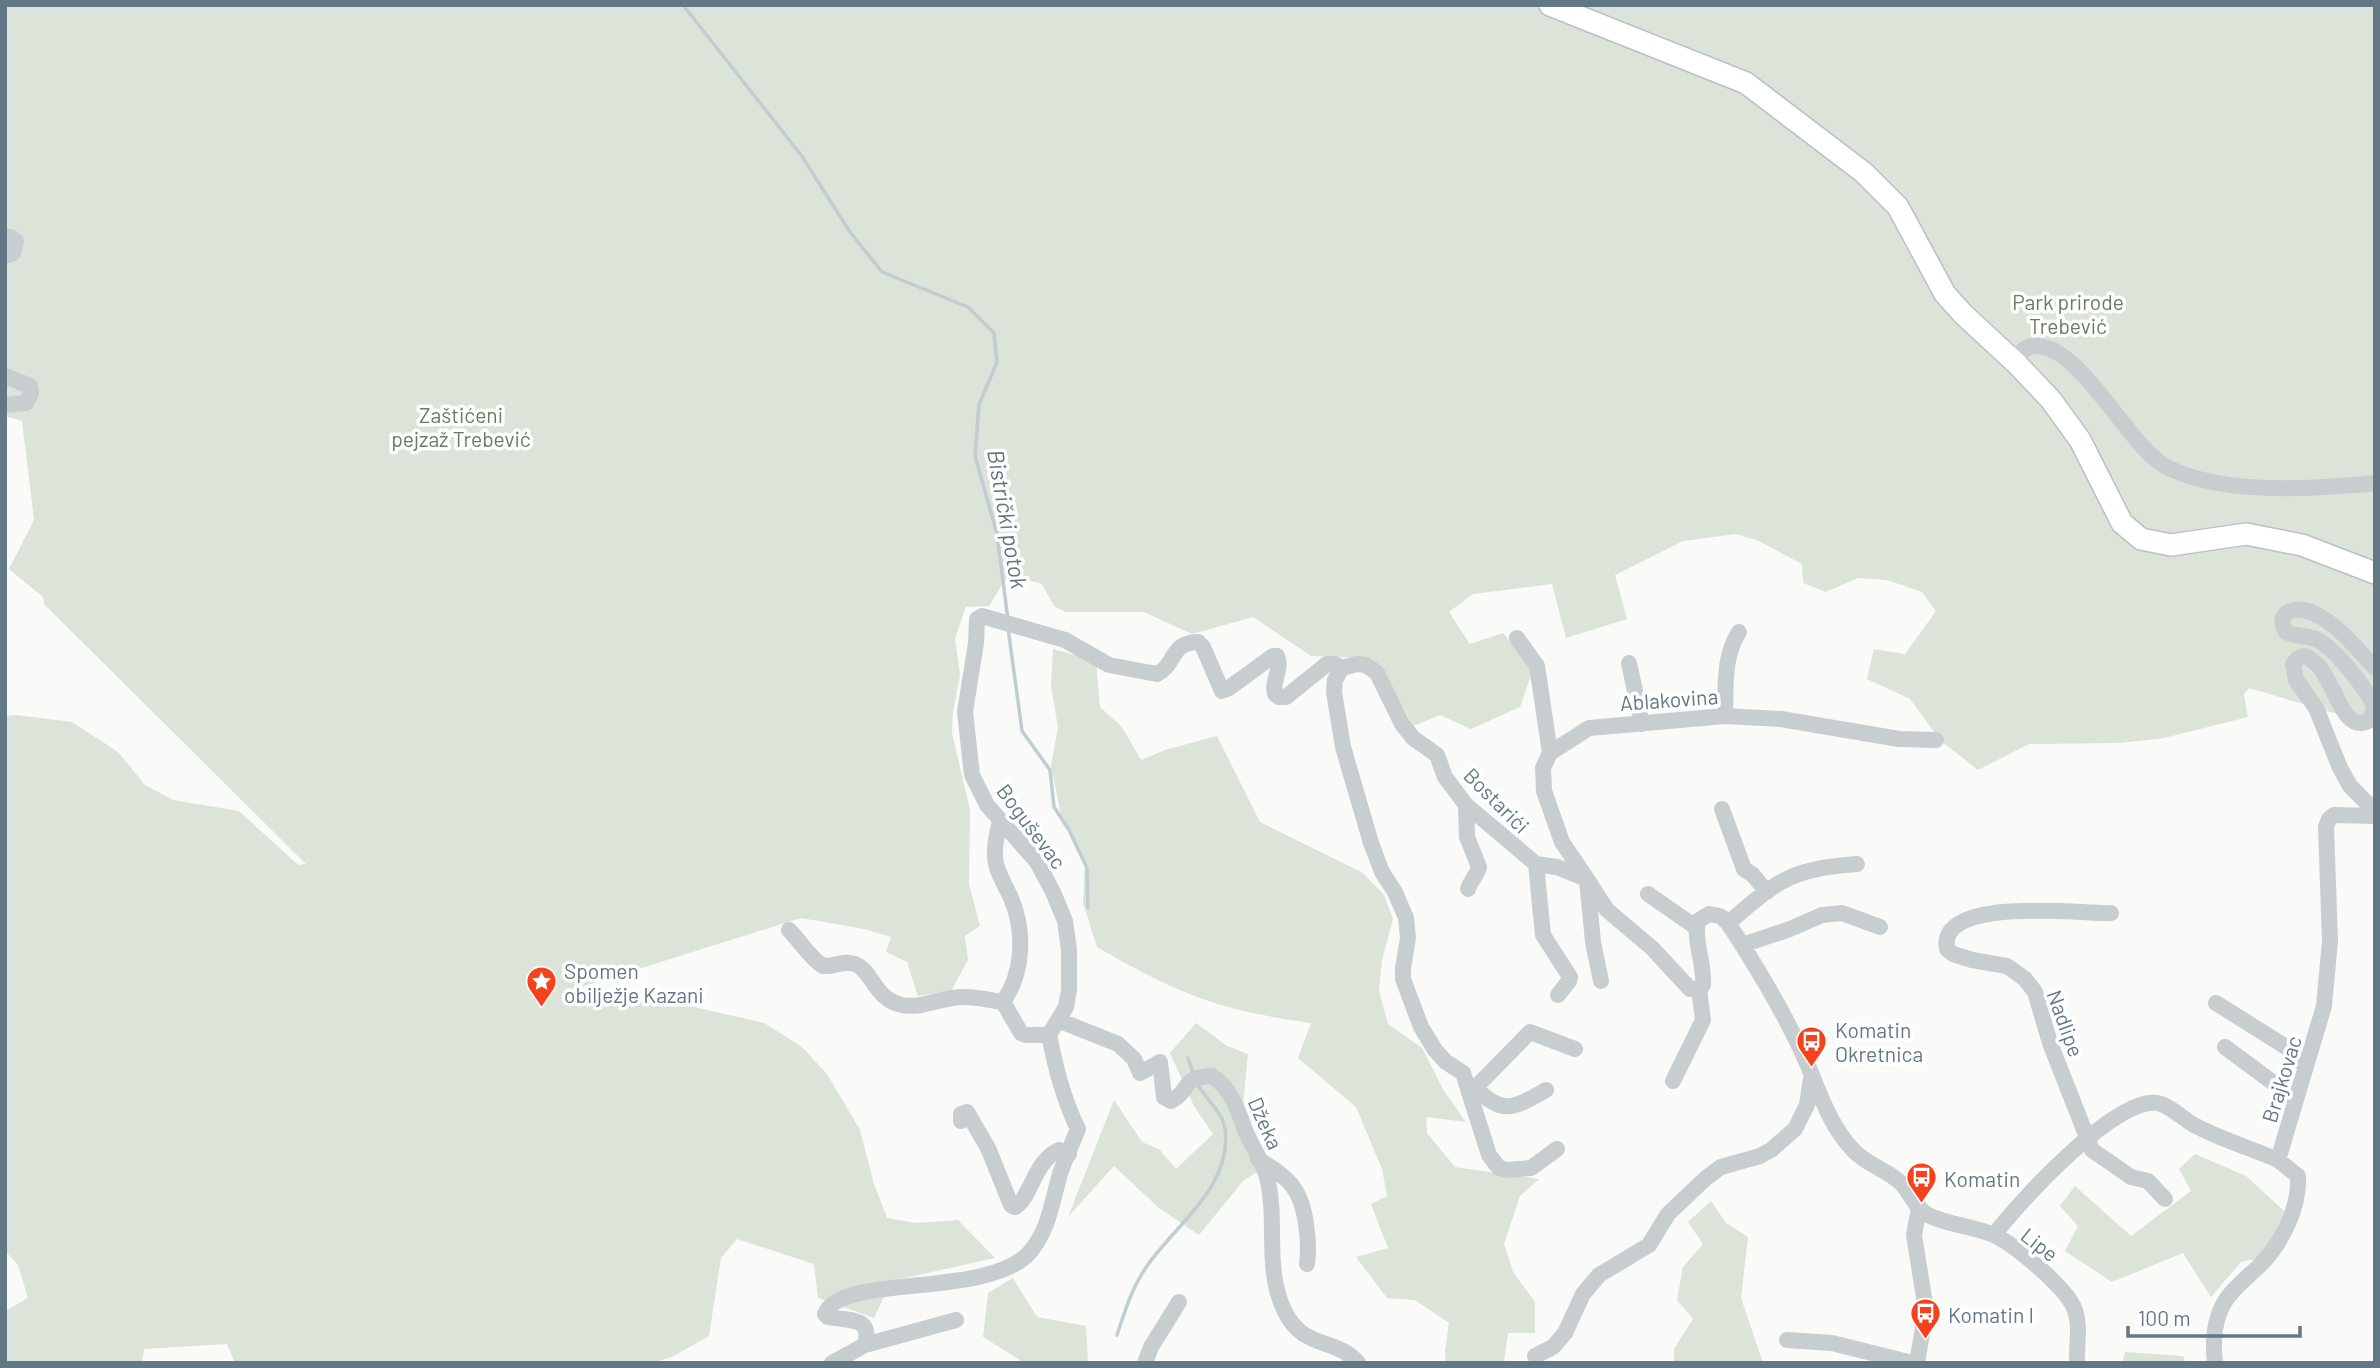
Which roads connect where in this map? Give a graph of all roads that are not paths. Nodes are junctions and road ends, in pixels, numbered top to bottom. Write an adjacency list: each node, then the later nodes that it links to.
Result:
1 (1550, 5): 4 (main road)
2 (5, 237): 3 (street)
3 (5, 256)
4 (2012, 359): 7 (street); 8 (main road)
5 (5, 376): 6 (street)
6 (5, 405)
7 (2375, 483)
8 (2375, 573)
9 (1739, 632): 14 (street)
10 (1517, 638): 17 (street)
11 (1629, 663): 15 (street)
12 (1342, 668): 18 (street, Bostarići); 22 (street, Boguševac); 47 (street)
13 (2375, 668): 20 (street)
14 (1725, 716): 15 (street, Ablakovina); 16 (street, Ablakovina)
15 (1642, 723): 17 (street, Ablakovina)
16 (1936, 740)
17 (1550, 753): 25 (street)
18 (1466, 805): 23 (street, Bostarići); 26 (street)
19 (1723, 809): 27 (street)
20 (2375, 811)
21 (2375, 816): 44 (street, Brajkovac)
22 (1000, 821): 38 (street); 40 (street, Boguševac)
23 (1535, 864): 25 (street, Bostarići); 37 (street)
24 (1857, 864): 27 (street)
25 (1587, 879): 35 (street); 36 (street)
26 (1468, 889)
27 (1767, 892): 30 (street)
28 (1647, 894): 32 (street)
29 (2111, 913): 51 (street, Nadlipe)
30 (1728, 923): 32 (street); 34 (street)
31 (1881, 926): 34 (street)
32 (1696, 928): 36 (street)
33 (789, 930): 38 (street)
34 (1742, 945): 45 (street)
35 (1601, 981)
36 (1699, 989): 46 (street)
37 (1558, 995)
38 (1003, 1002): 41 (street)
39 (2216, 1003): 44 (street)
40 (1058, 1020): 41 (street, Boguševac); 54 (street, Džeka)
41 (1049, 1035): 53 (street)
42 (2225, 1047): 49 (street)
43 (1576, 1049): 47 (street)
44 (2305, 1066): 49 (street, Brajkovac)
45 (1811, 1077): 57 (street); 64 (street)
46 (1673, 1081)
47 (1472, 1090): 48 (street); 52 (street)
48 (1546, 1090)
49 (2295, 1099): 55 (street, Brajkovac)
50 (961, 1121): 53 (street)
51 (2086, 1139): 55 (street); 56 (street); 58 (street)
52 (1557, 1149)
53 (1069, 1154): 63 (street)
54 (1258, 1159): 59 (street); 67 (street, Džeka)
55 (2278, 1160): 71 (street)
56 (2165, 1199)
57 (1919, 1209): 58 (street, Lipe); 69 (street)
58 (1994, 1235): 70 (street, Lipe)
59 (1307, 1264)
60 (1179, 1301): 66 (street)
61 (956, 1320): 63 (street)
62 (1787, 1340): 68 (street)
63 (865, 1345): 65 (street)
64 (1535, 1356)
65 (832, 1363)
66 (1145, 1363)
67 (1358, 1363)
68 (1912, 1363)
69 (1917, 1363)
70 (2077, 1363)
71 (2215, 1363)

